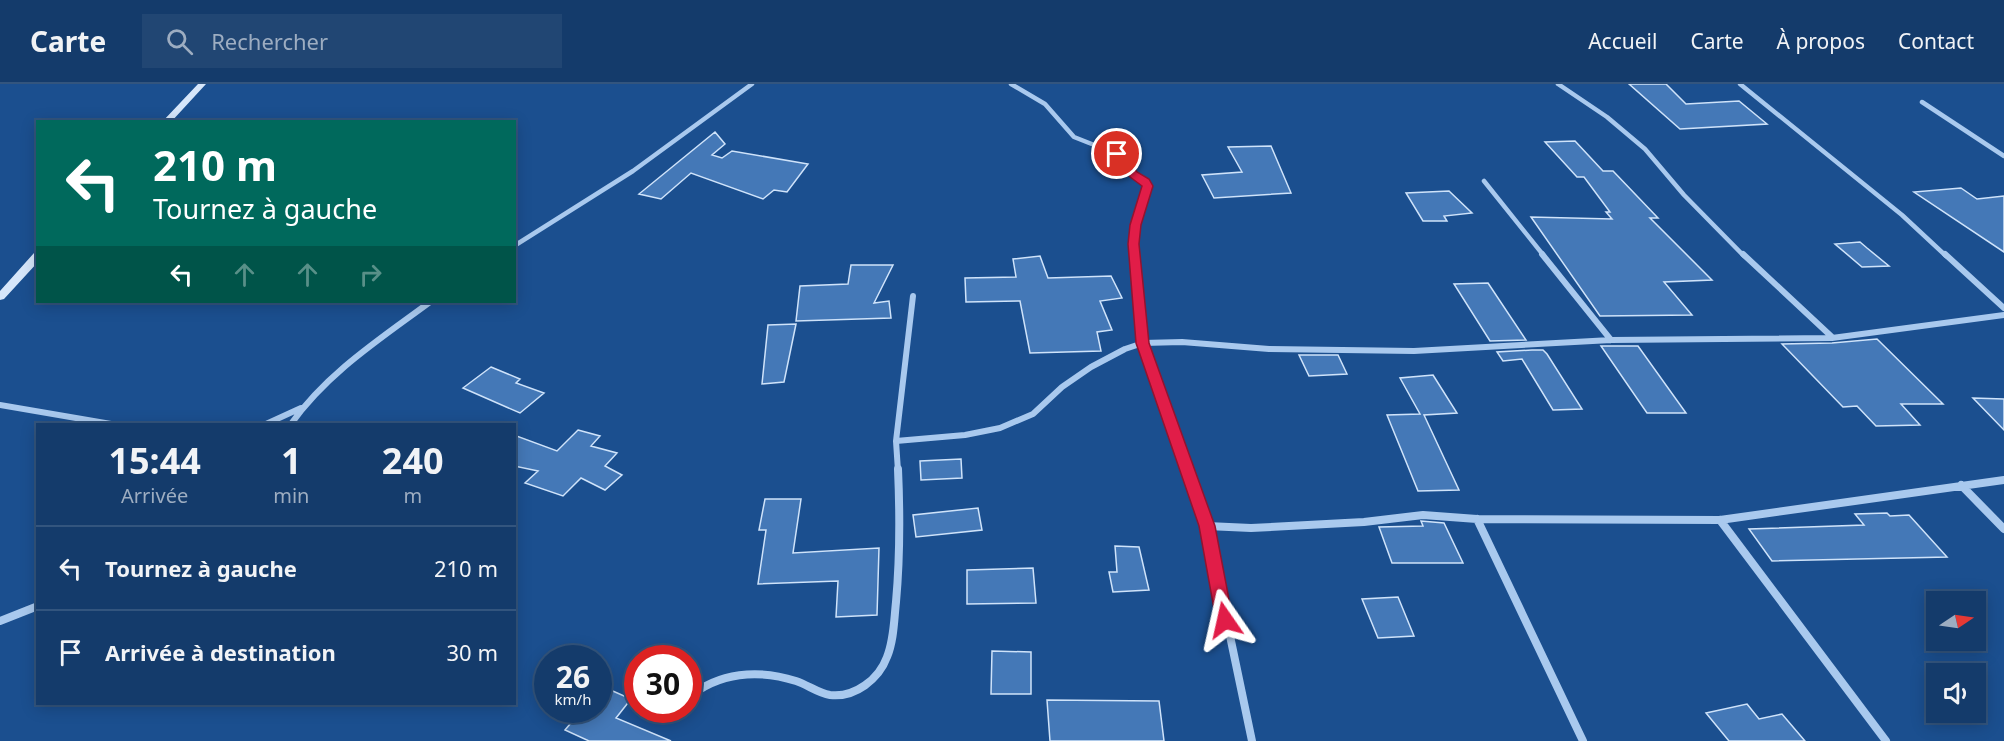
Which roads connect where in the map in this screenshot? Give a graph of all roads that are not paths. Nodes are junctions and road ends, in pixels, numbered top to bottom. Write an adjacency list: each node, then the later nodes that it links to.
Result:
1 (202, 84): 7 (street)
2 (752, 84): 10 (street)
3 (1011, 84): 19 (street)
4 (1558, 84): 17 (street)
5 (1740, 84): 15 (street)
6 (1922, 102): 8 (street)
7 (168, 120)
8 (2004, 156)
9 (1484, 181): 18 (street)
10 (516, 245)
11 (36, 257): 13 (street)
12 (913, 296): 25 (street)
13 (0, 297)
14 (429, 303): 21 (street)
15 (2004, 308)
16 (2004, 315): 17 (street)
17 (1832, 338): 18 (street)
18 (1611, 340): 19 (street)
19 (1143, 343): 25 (street); 30 (street)
20 (0, 405): 22 (street)
21 (301, 408): 23 (street); 24 (street)
22 (105, 423)
23 (268, 423)
24 (292, 423)
25 (896, 441): 34 (street)
26 (2004, 480): 27 (street)
27 (1961, 485): 29 (street); 31 (street)
28 (1477, 519): 29 (street); 30 (street); 36 (street)
29 (1720, 520): 37 (street)
30 (1207, 526): 35 (street)
31 (2004, 529)
32 (36, 607): 33 (street)
33 (0, 621)
34 (702, 687)
35 (1252, 741)
36 (1583, 741)
37 (1886, 741)

